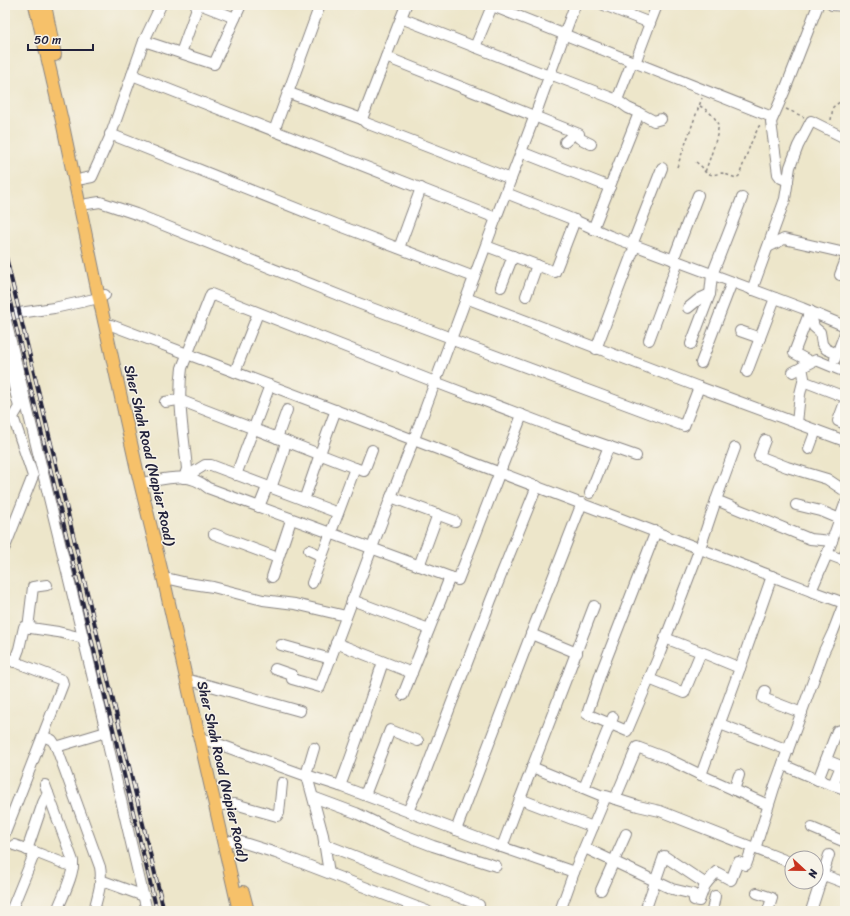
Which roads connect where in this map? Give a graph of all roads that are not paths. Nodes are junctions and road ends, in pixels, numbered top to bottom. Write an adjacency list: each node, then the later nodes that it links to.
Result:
1 (35, 5): 33 (main road, Sher Shah Road (Napier Road))
2 (45, 5): 33 (main road, Sher Shah Road (Napier Road))
3 (162, 5): 20 (street)
4 (198, 5): 22 (street)
5 (202, 5): 16 (street)
6 (241, 5): 16 (street)
7 (320, 5): 27 (street)
8 (406, 5): 17 (street)
9 (491, 5): 19 (street); 21 (street)
10 (575, 5): 19 (street)
11 (604, 5): 18 (street)
12 (657, 5): 18 (street)
13 (832, 5): 15 (street)
14 (821, 6): 34 (street)
15 (845, 6)
16 (235, 18): 22 (street)
17 (402, 18): 21 (street); 23 (street)
18 (650, 23): 24 (street)
19 (564, 35): 24 (street); 26 (street)
20 (144, 41): 22 (street); 25 (street)
21 (475, 47): 26 (street)
22 (181, 53)
23 (386, 57): 30 (street); 31 (street)
24 (633, 63): 28 (street); 34 (street)
25 (132, 75): 35 (street); 37 (street)
26 (550, 75): 28 (street); 30 (street)
27 (288, 93): 31 (street); 35 (street)
28 (617, 100): 29 (street)
29 (639, 113): 32 (street); 46 (street)
30 (535, 116): 36 (street); 41 (street)
31 (362, 119): 44 (street)
32 (661, 119)
33 (66, 121): 43 (main road, Sher Shah Road (Napier Road)); 73 (main road, Sher Shah Road (Napier Road))
34 (772, 121): 45 (street)
35 (274, 131): 47 (street)
36 (575, 132): 39 (street); 40 (street)
37 (110, 134): 43 (street); 60 (street)
38 (845, 138): 45 (street)
39 (565, 142)
40 (591, 144)
41 (521, 152): 44 (street); 46 (street)
42 (662, 168): 57 (street)
43 (82, 179): 51 (main road, Sher Shah Road (Napier Road))
44 (511, 179): 48 (street)
45 (788, 181): 55 (street)
46 (610, 187): 54 (street)
47 (421, 188): 52 (street); 60 (street)
48 (506, 193): 52 (street); 53 (street)
49 (698, 195): 63 (street)
50 (742, 198): 66 (street)
51 (87, 204): 73 (main road, Sher Shah Road (Napier Road)); 85 (street)
52 (496, 218): 58 (street)
53 (574, 220): 54 (street); 65 (street)
54 (593, 229): 57 (street)
55 (774, 231): 56 (street); 59 (street)
56 (780, 240): 59 (street); 61 (street)
57 (634, 245): 63 (street); 90 (street)
58 (486, 246): 62 (street); 68 (street)
59 (768, 247): 71 (street)
60 (399, 248): 68 (street)
61 (845, 252)
62 (513, 256): 65 (street); 70 (street)
63 (676, 261): 66 (street); 87 (street)
64 (845, 262): 67 (street)
65 (538, 265): 74 (street)
66 (712, 275): 69 (street); 72 (street)
67 (840, 275)
68 (474, 277): 75 (street)
69 (732, 282): 71 (street); 94 (street)
70 (501, 287)
71 (752, 290): 76 (street)
72 (710, 294): 77 (street); 88 (street)
73 (102, 296): 80 (street); 81 (main road, Sher Shah Road (Napier Road)); 125 (main road, Sher Shah Road (Napier Road))
74 (526, 296)
75 (466, 298): 85 (street); 90 (street)
76 (775, 298): 78 (street); 86 (street)
77 (688, 308)
78 (810, 312): 82 (street); 92 (street); 93 (street)
79 (258, 313): 91 (street); 96 (street); 100 (street)
80 (5, 316): 172 (street)
81 (111, 325): 91 (street); 125 (main road, Sher Shah Road (Napier Road))
82 (845, 326)
83 (740, 330): 86 (street)
84 (845, 333): 92 (street)
85 (450, 338): 100 (street); 102 (street)
86 (760, 338): 97 (street)
87 (649, 340)
88 (691, 344)
89 (5, 349): 149 (street)
90 (596, 349): 102 (street)
91 (188, 354): 96 (street); 104 (street)
92 (837, 354): 95 (street)
93 (811, 362): 95 (street); 99 (street)
94 (702, 363)
95 (832, 367): 98 (street)
96 (235, 372): 101 (street)
97 (747, 372)
98 (845, 372)
99 (803, 380): 103 (street); 110 (street)
100 (435, 382): 109 (street); 114 (street)
101 (270, 385): 108 (street); 112 (street)
102 (699, 387): 110 (street)
103 (845, 397)
104 (180, 400): 105 (street); 112 (street); 128 (street)
105 (165, 402)
106 (845, 402): 111 (street)
107 (287, 410): 115 (street)
108 (336, 410): 114 (street); 122 (street)
109 (522, 415): 118 (street); 126 (street)
110 (797, 423): 113 (street)
111 (845, 424)
112 (252, 428): 115 (street); 127 (street)
113 (816, 430): 117 (street); 120 (street)
114 (414, 439): 126 (street); 134 (street)
115 (281, 440): 122 (street); 131 (street)
116 (765, 440): 132 (street)
117 (845, 441)
118 (609, 446): 123 (street); 133 (street)
119 (735, 448): 136 (street)
120 (809, 449)
121 (372, 450): 124 (street)
122 (319, 454): 124 (street); 135 (street)
123 (636, 456)
124 (355, 468): 140 (street)
125 (141, 469): 129 (main road, Sher Shah Road (Napier Road)); 161 (main road, Sher Shah Road (Napier Road))
126 (500, 472): 130 (street); 160 (street)
127 (236, 475): 128 (street); 131 (street)
128 (184, 478): 129 (street); 139 (street)
129 (148, 482): 161 (main road, Sher Shah Road (Napier Road))
130 (537, 486): 137 (street); 219 (street)
131 (269, 488): 135 (street); 139 (street)
132 (845, 491)
133 (590, 493)
134 (391, 497): 142 (street); 151 (street)
135 (304, 500): 140 (street)
136 (716, 500): 148 (street); 150 (street)
137 (582, 503): 145 (street); 171 (street)
138 (796, 505): 141 (street)
139 (259, 508): 143 (street)
140 (338, 513): 147 (street)
141 (843, 513): 148 (street)
142 (438, 514): 144 (street); 157 (street)
143 (291, 520): 147 (street); 155 (street)
144 (455, 521)
145 (656, 531): 150 (street); 190 (street)
146 (214, 534): 155 (street)
147 (330, 534): 151 (street); 154 (street)
148 (832, 541): 153 (street)
149 (5, 548)
150 (700, 548): 158 (street); 173 (street)
151 (371, 549): 157 (street); 165 (street)
152 (309, 550): 154 (street)
153 (827, 554): 156 (street); 164 (street)
154 (322, 556): 162 (street)
155 (278, 558): 159 (street)
156 (844, 559)
157 (419, 566): 160 (street)
158 (772, 576): 164 (street); 181 (street)
159 (272, 577)
160 (450, 577): 170 (street)
161 (167, 580): 168 (street); 185 (main road, Sher Shah Road (Napier Road)); 257 (main road, Sher Shah Road (Napier Road))
162 (312, 583)
163 (47, 585): 169 (street)
164 (811, 591): 166 (street)
165 (352, 600): 168 (street); 170 (street)
166 (844, 604): 189 (street)
167 (594, 606): 177 (street)
168 (346, 616): 174 (street)
169 (28, 628): 172 (street); 179 (street)
170 (429, 630): 183 (street)
171 (531, 634): 177 (street); 223 (street)
172 (83, 638): 193 (street)
173 (665, 638): 176 (street); 184 (street)
174 (336, 643): 178 (street); 180 (street)
175 (281, 645): 178 (street)
176 (701, 652): 181 (street); 184 (street)
177 (577, 653): 202 (street)
178 (331, 659): 182 (street)
179 (9, 660): 194 (street)
180 (383, 662): 183 (street); 209 (street)
181 (740, 668): 191 (street)
182 (275, 669)
183 (412, 673): 187 (street)
184 (649, 679): 190 (street)
185 (193, 681): 188 (street); 195 (main road, Sher Shah Road (Napier Road))
186 (765, 692): 189 (street)
187 (403, 694)
188 (300, 711)
189 (802, 713): 199 (street)
190 (612, 720): 210 (street)
191 (720, 724): 199 (street); 204 (street)
192 (845, 729): 200 (street)
193 (106, 732): 197 (street); 250 (street)
194 (42, 736): 197 (street); 222 (street)
195 (207, 740): 203 (street); 217 (main road, Sher Shah Road (Napier Road))
196 (418, 741): 213 (street)
197 (56, 747): 242 (street)
198 (314, 748): 203 (street)
199 (788, 750): 201 (street)
200 (826, 760): 206 (street); 208 (street)
201 (783, 764): 206 (street); 218 (street)
202 (532, 767): 210 (street); 216 (street)
203 (306, 775): 209 (street); 214 (street)
204 (701, 775): 212 (street); 215 (street)
205 (739, 775): 212 (street)
206 (818, 780): 208 (street)
207 (282, 783): 217 (street)
208 (833, 785): 211 (street)
209 (340, 786): 213 (street)
210 (584, 788): 215 (street)
211 (845, 789)
212 (734, 790): 218 (street)
213 (365, 795): 219 (street)
214 (313, 797): 227 (street); 237 (street)
215 (610, 798): 220 (street); 231 (street)
216 (520, 799): 220 (street); 229 (street)
217 (222, 805): 225 (main road, Sher Shah Road (Napier Road))
218 (768, 805): 231 (street)
219 (408, 811): 223 (street)
220 (593, 827): 230 (street)
221 (812, 828): 226 (street)
222 (6, 830)
223 (456, 830): 229 (street)
224 (626, 834): 235 (street)
225 (231, 841): 240 (street); 258 (main road, Sher Shah Road (Napier Road))
226 (845, 842)
227 (324, 844): 240 (street); 252 (street)
228 (14, 845): 232 (street)
229 (502, 847): 239 (street)
230 (585, 848): 235 (street); 239 (street)
231 (754, 848): 234 (street); 245 (street)
232 (31, 851): 238 (street); 238 (street); 253 (street)
233 (829, 855): 236 (street)
234 (784, 860)
235 (614, 862): 243 (street); 246 (street)
236 (824, 864)
237 (496, 866)
238 (73, 867): 254 (street)
239 (574, 872): 260 (street)
240 (330, 873): 259 (street)
241 (824, 875): 244 (street)
242 (100, 880): 250 (street); 255 (street)
243 (656, 881): 245 (street); 248 (street); 261 (street)
244 (845, 883)
245 (702, 885): 248 (street); 248 (street)
246 (601, 890)
247 (815, 890): 264 (street)
248 (682, 891)
249 (758, 893): 263 (street)
250 (144, 896): 256 (street)
251 (715, 896): 262 (street)
252 (479, 905)
253 (11, 911)
254 (57, 911)
255 (94, 911)
256 (147, 911)
257 (239, 911)
258 (248, 911)
259 (427, 911)
260 (560, 911)
261 (645, 911)
262 (712, 911)
263 (768, 911)
264 (811, 911)

